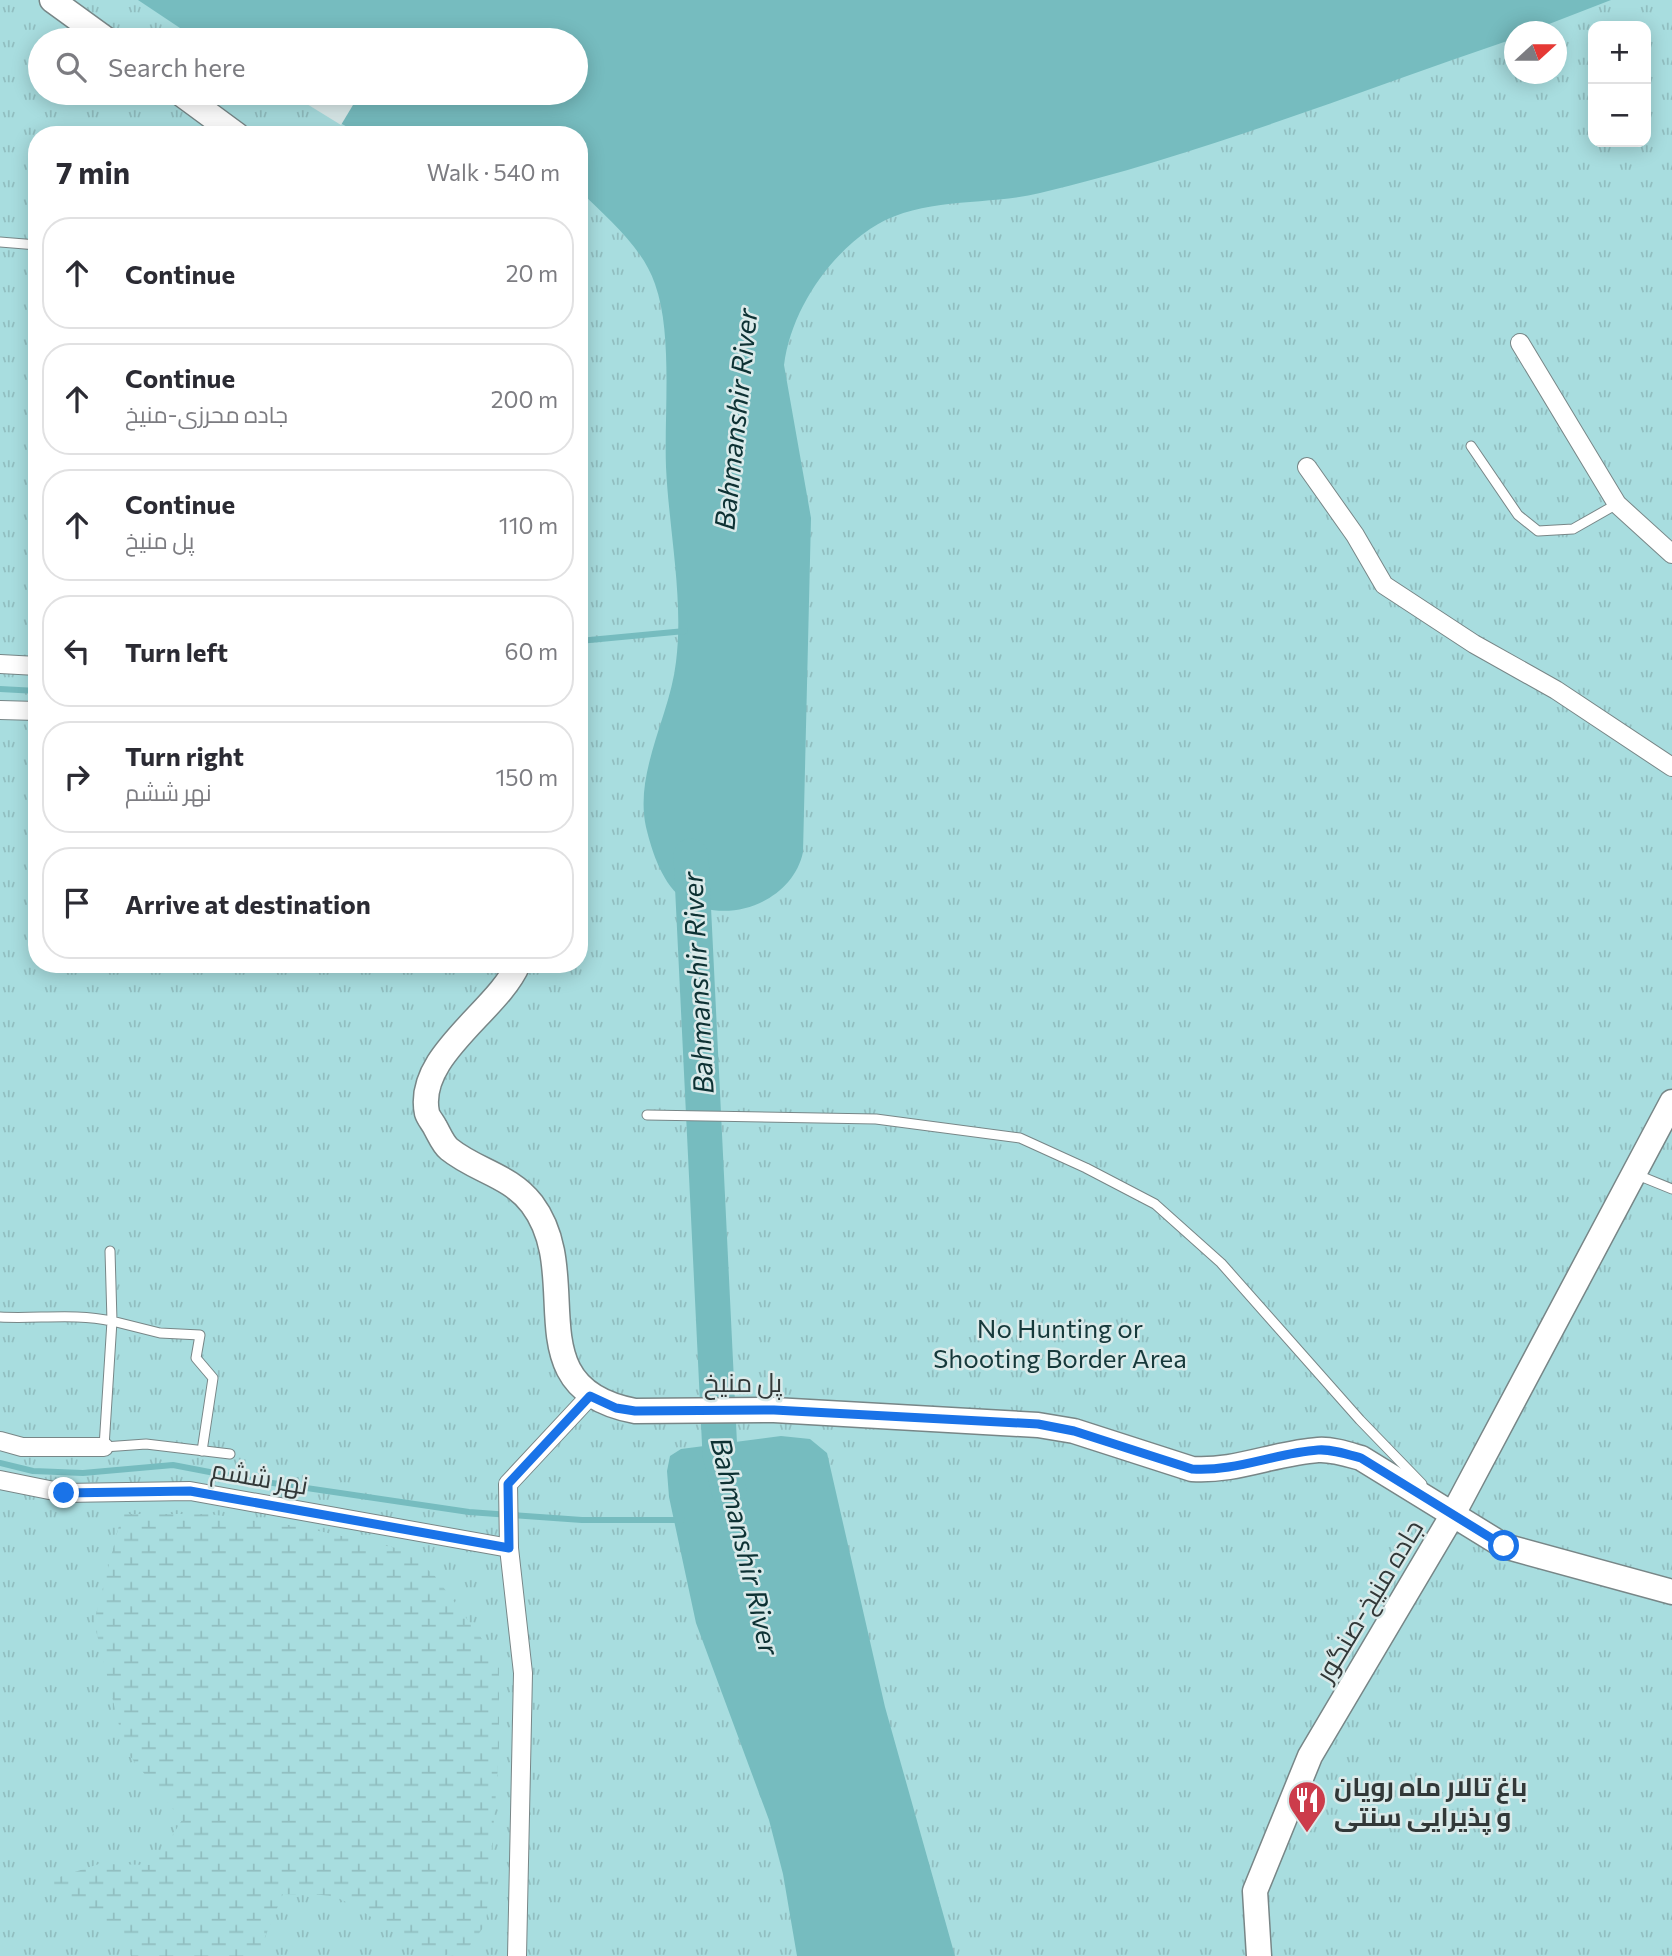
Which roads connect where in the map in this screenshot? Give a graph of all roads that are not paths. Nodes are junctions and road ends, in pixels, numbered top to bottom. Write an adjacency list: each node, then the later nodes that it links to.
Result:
1 (52, 0): 2 (main road)
2 (90, 28)
3 (196, 105): 4 (main road)
4 (225, 126)
5 (0, 242): 6 (lane)
6 (28, 244)
7 (1520, 343): 10 (street)
8 (1471, 446): 10 (lane)
9 (1307, 467): 16 (street)
10 (1617, 504): 11 (street)
11 (1672, 554)
12 (0, 664): 13 (street)
13 (28, 666)
14 (0, 710): 15 (street)
15 (28, 710)
16 (1672, 767)
17 (511, 973): 25 (main road)
18 (1672, 1101): 20 (main road, جاده منیخ-صنگور)
19 (647, 1115): 31 (lane)
20 (1634, 1173): 21 (lane); 31 (main road, جاده منیخ-صنگور)
21 (1672, 1189)
22 (110, 1251): 24 (lane)
23 (0, 1317): 24 (lane)
24 (112, 1321): 27 (lane); 28 (lane)
25 (590, 1396): 31 (main road, پل منیخ); 32 (street)
26 (0, 1441): 27 (street)
27 (104, 1447): 28 (lane)
28 (202, 1451): 29 (lane)
29 (230, 1454)
30 (0, 1480): 32 (street, نهر ششم)
31 (1452, 1516): 33 (main road, پل منیخ); 35 (main road, جاده منیخ-صنگور)
32 (509, 1539): 34 (street)
33 (1672, 1592)
34 (517, 1956)
35 (1259, 1956)

